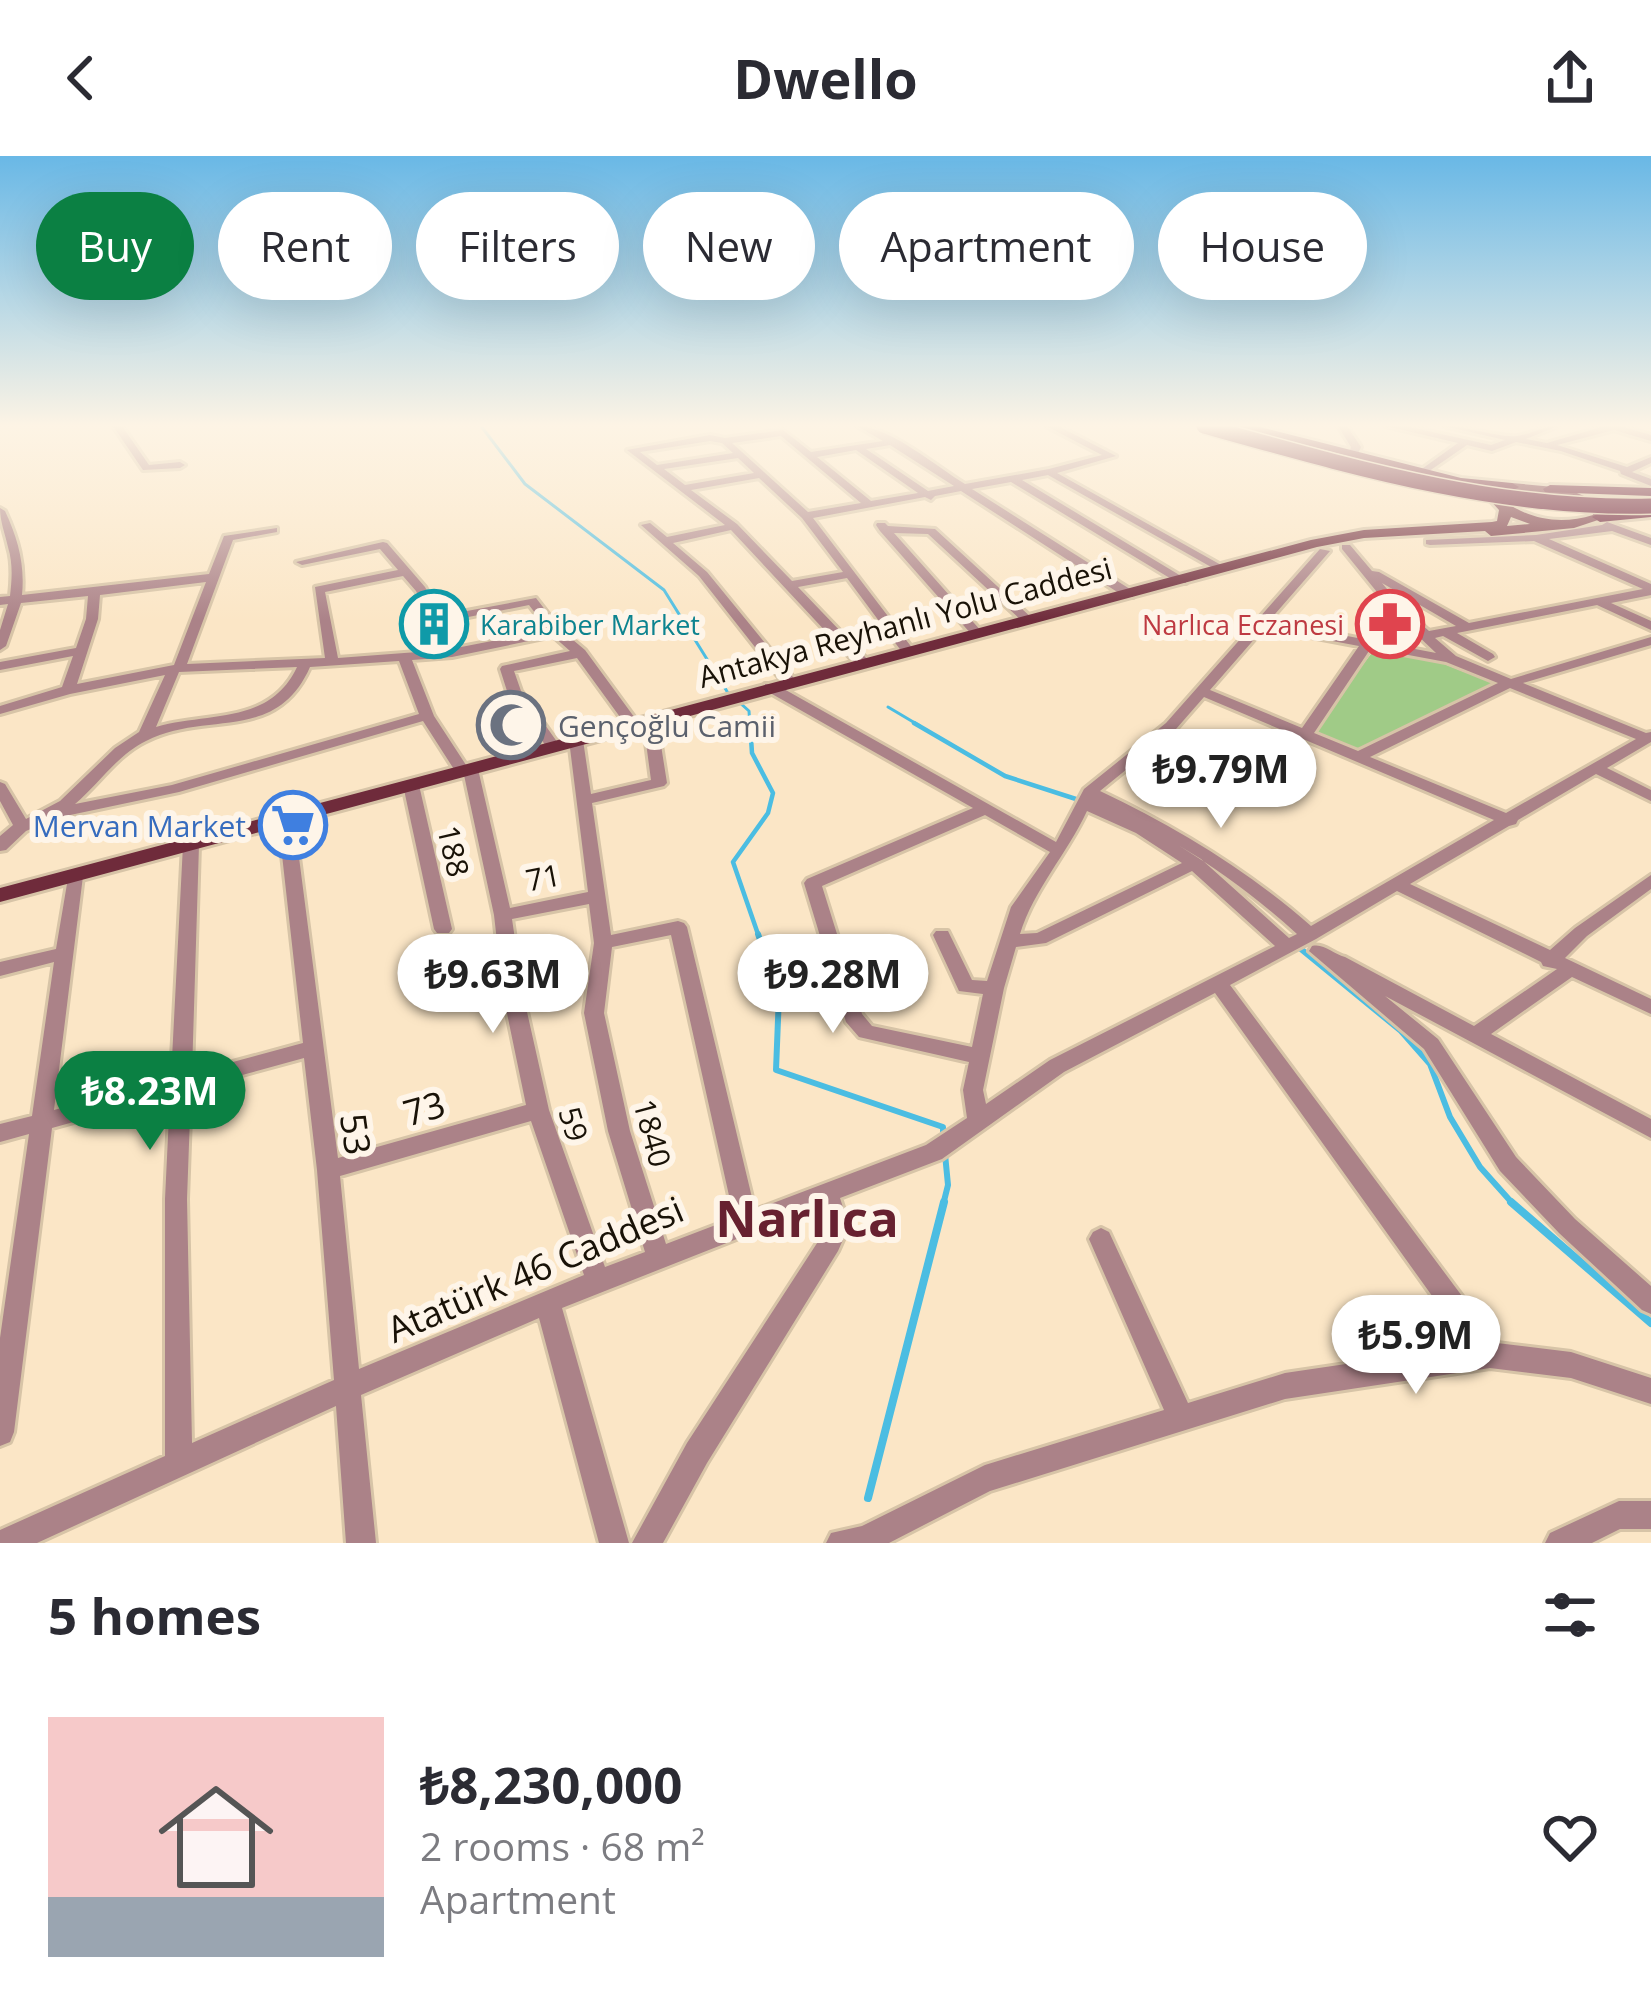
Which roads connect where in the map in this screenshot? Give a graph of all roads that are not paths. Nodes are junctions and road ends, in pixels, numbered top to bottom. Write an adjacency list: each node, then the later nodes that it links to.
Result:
1 (686, 491): 24 (street)
2 (778, 491): 19 (street)
3 (851, 491): 16 (street)
4 (923, 491): 14 (street)
5 (953, 491): 14 (street)
6 (972, 491): 43 (street)
7 (1035, 491): 39 (street)
8 (1082, 491): 34 (street)
9 (1451, 491): 15 (highway, bridge)
10 (1488, 491): 15 (highway, bridge)
11 (1500, 491): 17 (main road)
12 (1555, 491): 20 (main road)
13 (1569, 491): 15 (highway)
14 (932, 497): 16 (street)
15 (1651, 498): 20 (highway)
16 (870, 507): 19 (street); 25 (street)
17 (1506, 510): 21 (main road); 34 (main road)
18 (0, 511): 23 (street)
19 (806, 516): 37 (street)
20 (1604, 522): 21 (main road); 27 (street); 30 (street)
21 (1565, 524): 31 (main road)
22 (646, 525): 28 (street)
23 (3, 526): 44 (street)
24 (733, 526): 28 (street); 40 (street)
25 (884, 529): 48 (street); 53 (street)
26 (274, 530): 38 (street)
27 (1536, 538): 29 (street); 41 (street)
28 (667, 542): 71 (street)
29 (1430, 542)
30 (1651, 542)
31 (1346, 547): 32 (main road); 36 (street)
32 (1324, 551): 39 (main road); 49 (street)
33 (302, 562): 35 (street)
34 (1224, 570): 39 (main road)
35 (403, 572): 47 (street); 66 (street)
36 (1371, 572): 51 (street); 55 (street)
37 (850, 574): 40 (street); 59 (street)
38 (215, 577): 42 (street); 70 (street)
39 (1191, 578): 43 (main road, Antakya Reyhanlı Yolu Caddesi)
40 (792, 585): 67 (street)
41 (1651, 590): 46 (street)
42 (94, 592): 44 (street); 60 (street)
43 (1129, 594): 48 (main road, Antakya Reyhanlı Yolu Caddesi)
44 (20, 599): 45 (street); 58 (street)
45 (0, 601)
46 (1597, 601): 50 (street); 51 (street)
47 (437, 620): 52 (street); 61 (street)
48 (1027, 620): 53 (main road, Antakya Reyhanlı Yolu Caddesi)
49 (1263, 624): 57 (street); 74 (street)
50 (1651, 626)
51 (1468, 628): 54 (street)
52 (556, 632): 61 (street); 62 (street)
53 (976, 632): 59 (main road, Antakya Reyhanlı Yolu Caddesi)
54 (1445, 632): 55 (street); 63 (street)
55 (1425, 636): 65 (street)
56 (1651, 641): 72 (street)
57 (1367, 644): 65 (street); 79 (street)
58 (0, 646)
59 (907, 649): 67 (main road, Antakya Reyhanlı Yolu Caddesi)
60 (79, 651): 69 (street); 73 (street)
61 (452, 653): 64 (street)
62 (580, 653): 77 (street); 82 (street)
63 (1488, 657)
64 (405, 659): 66 (street); 76 (street, 59)
65 (1451, 659): 72 (street)
66 (332, 662): 68 (street)
67 (862, 662): 71 (main road, Antakya Reyhanlı Yolu Caddesi)
68 (305, 664): 70 (street); 78 (street)
69 (0, 666)
70 (176, 670): 73 (street); 78 (street)
71 (780, 684): 77 (main road, Antakya Reyhanlı Yolu Caddesi); 91 (street)
72 (1507, 684): 81 (street); 83 (street)
73 (68, 690): 75 (street)
74 (1202, 691): 79 (street); 89 (street)
75 (0, 710)
76 (428, 716): 84 (street, 59); 92 (street)
77 (641, 722): 80 (main road, Antakya Reyhanlı Yolu Caddesi); 90 (street)
78 (145, 735): 92 (street)
79 (1305, 735): 83 (street)
80 (576, 740): 82 (main road, Antakya Reyhanlı Yolu Caddesi); 90 (street, 1840)
81 (1648, 740): 85 (street, Atatürk 46 Caddesi)
82 (553, 746): 84 (main road, Antakya Reyhanlı Yolu Caddesi)
83 (1358, 757): 94 (street)
84 (466, 770): 86 (main road, Antakya Reyhanlı Yolu Caddesi); 105 (street, 59)
85 (1600, 770): 88 (street); 94 (street, Atatürk 46 Caddesi)
86 (411, 785): 93 (main road, Antakya Reyhanlı Yolu Caddesi); 106 (street, 188)
87 (0, 787): 95 (street)
88 (1651, 796)
89 (1086, 798): 98 (street); 99 (street); 110 (street)
90 (586, 800): 104 (street, 1840)
91 (983, 810): 98 (street); 119 (street)
92 (51, 814): 95 (street)
93 (286, 819): 96 (main road, Antakya Reyhanlı Yolu Caddesi); 118 (street, 53)
94 (1510, 820): 102 (street, Atatürk 46 Caddesi)
95 (20, 823): 97 (street)
96 (191, 845): 100 (main road, Antakya Reyhanlı Yolu Caddesi); 120 (street)
97 (0, 846)
98 (1059, 850): 108 (street)
99 (1196, 863): 108 (street); 110 (street)
100 (75, 876): 103 (main road, Antakya Reyhanlı Yolu Caddesi); 111 (street)
101 (1651, 881): 112 (street)
102 (1398, 885): 110 (street, Atatürk 46 Caddesi); 112 (street)
103 (0, 895)
104 (594, 897): 105 (street, 71); 109 (street, 1840)
105 (503, 915): 121 (street, 59)
106 (443, 929)
107 (942, 935): 115 (street)
108 (1012, 941): 115 (street)
109 (603, 943): 128 (street); 130 (street, 1840)
110 (1302, 943): 114 (street, Atatürk 46 Caddesi); 117 (street); 132 (street)
111 (65, 953): 113 (street); 123 (street)
112 (1560, 965): 116 (street); 117 (street)
113 (0, 969)
114 (1219, 984): 122 (street, Atatürk 46 Caddesi); 134 (street)
115 (994, 988): 119 (street)
116 (1651, 1006)
117 (1477, 1034): 124 (street)
118 (313, 1048): 120 (street); 126 (street, 53)
119 (980, 1057): 122 (street)
120 (184, 1083): 123 (street); 139 (street)
121 (538, 1110): 126 (street, 73); 131 (street, 59)
122 (978, 1121): 127 (street, Atatürk 46 Caddesi)
123 (40, 1124): 125 (street); 138 (street)
124 (1651, 1129)
125 (0, 1133)
126 (328, 1170): 135 (street, 53)
127 (827, 1191): 128 (street, Atatürk 46 Caddesi); 146 (street)
128 (746, 1221): 130 (street, Atatürk 46 Caddesi)
129 (1101, 1239): 137 (street)
130 (658, 1256): 131 (street, Atatürk 46 Caddesi)
131 (598, 1281): 133 (street, Atatürk 46 Caddesi)
132 (1651, 1302)
133 (548, 1304): 135 (street, Atatürk 46 Caddesi); 145 (street)
134 (1490, 1354): 136 (street); 137 (street)
135 (348, 1387): 139 (street, Atatürk 46 Caddesi); 144 (street, 53)
136 (1651, 1391)
137 (1182, 1420): 142 (street)
138 (0, 1432)
139 (179, 1462): 141 (street, Atatürk 46 Caddesi)
140 (1651, 1515): 147 (street)
141 (51, 1532): 143 (street, Atatürk 46 Caddesi)
142 (857, 1542)
143 (4, 1543)
144 (361, 1543)
145 (614, 1543)
146 (647, 1543)
147 (1560, 1543)

